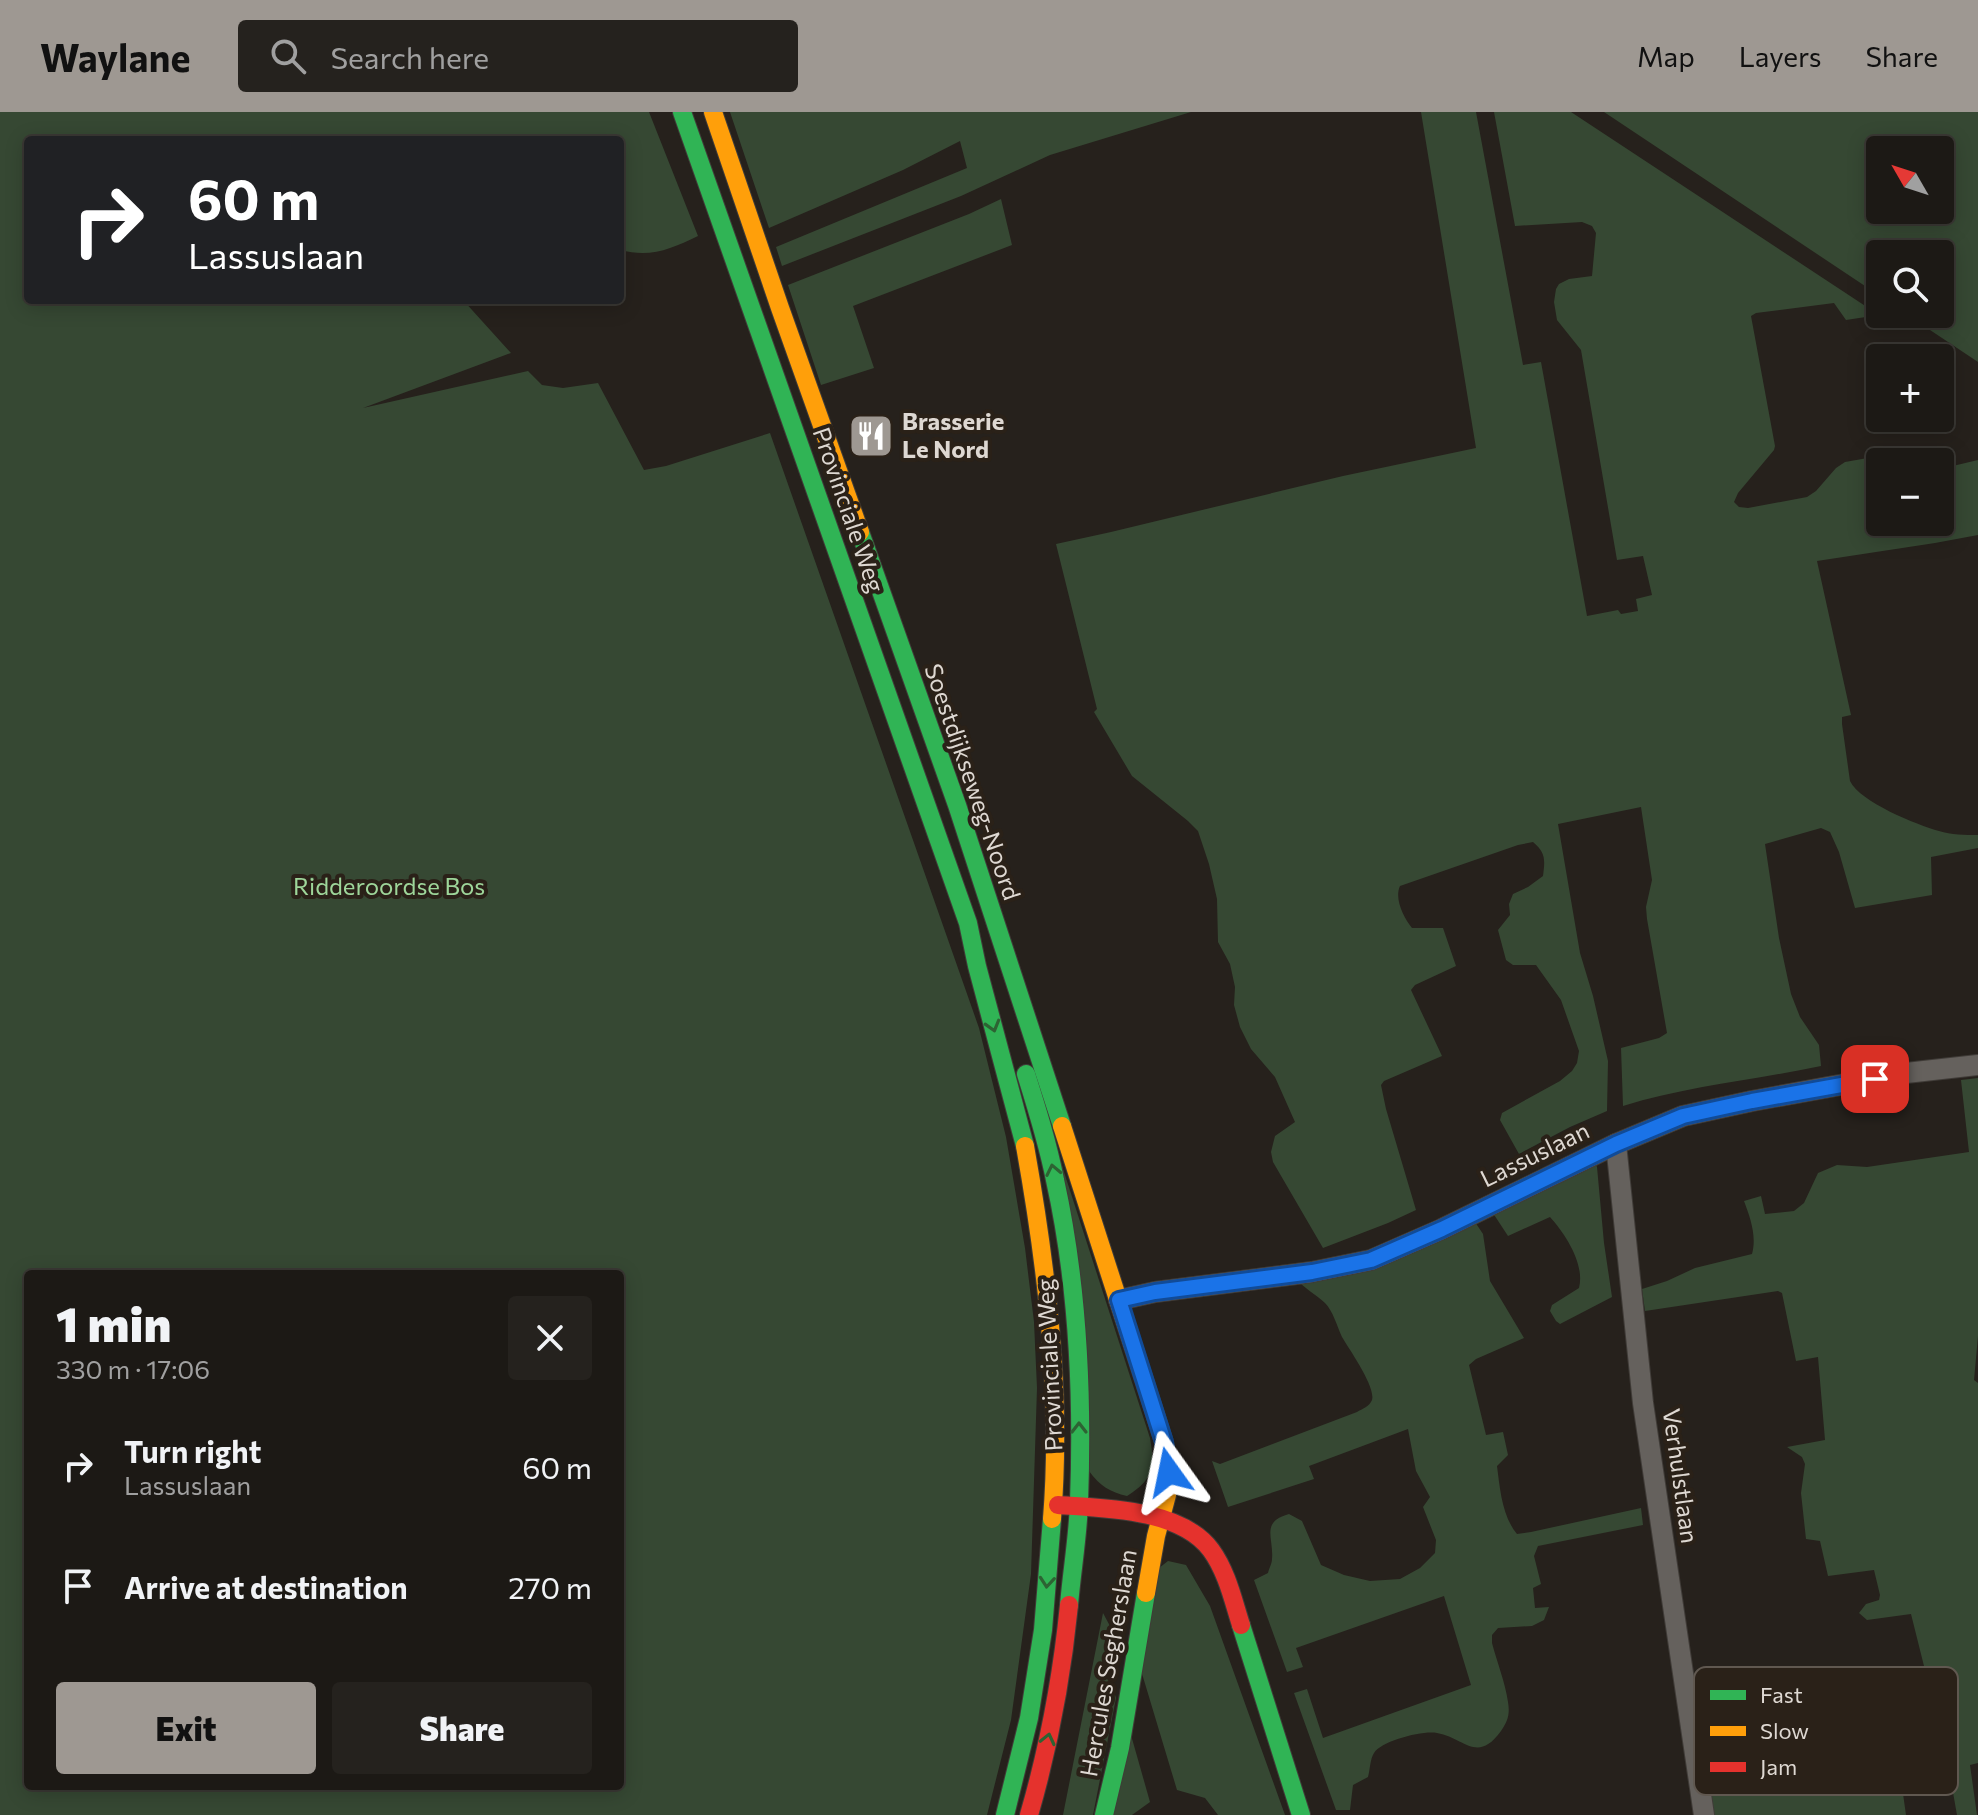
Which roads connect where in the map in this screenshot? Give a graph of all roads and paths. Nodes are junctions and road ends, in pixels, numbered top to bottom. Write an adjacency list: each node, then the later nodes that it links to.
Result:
1 (682, 112): 3 (main road, Provinciale Weg)
2 (713, 112): 6 (main road, Soestdijkseweg-Noord)
3 (968, 923): 8 (main road, Provinciale Weg, one-way to 8); 9 (main road, Provinciale Weg, one-way to 3)
4 (1978, 1065): 5 (street, Lassuslaan)
5 (1616, 1144): 6 (street, Lassuslaan); 11 (street, Verhulstlaan)
6 (1119, 1300): 7 (main road, Soestdijkseweg-Noord)
7 (1169, 1472): 10 (main road, Hercules Segherslaan)
8 (1053, 1504): 9 (main road); 13 (main road, Provinciale Weg, one-way to 13)
9 (1079, 1506): 10 (main road); 14 (main road, Provinciale Weg, one-way to 9)
10 (1160, 1519): 15 (main road, Hercules Segherslaan); 16 (main road)
11 (1694, 1747)
12 (1701, 1795): 17 (street, Verhulstlaan)
13 (1005, 1815)
14 (1029, 1815)
15 (1104, 1815)
16 (1301, 1815)
17 (1704, 1815)

